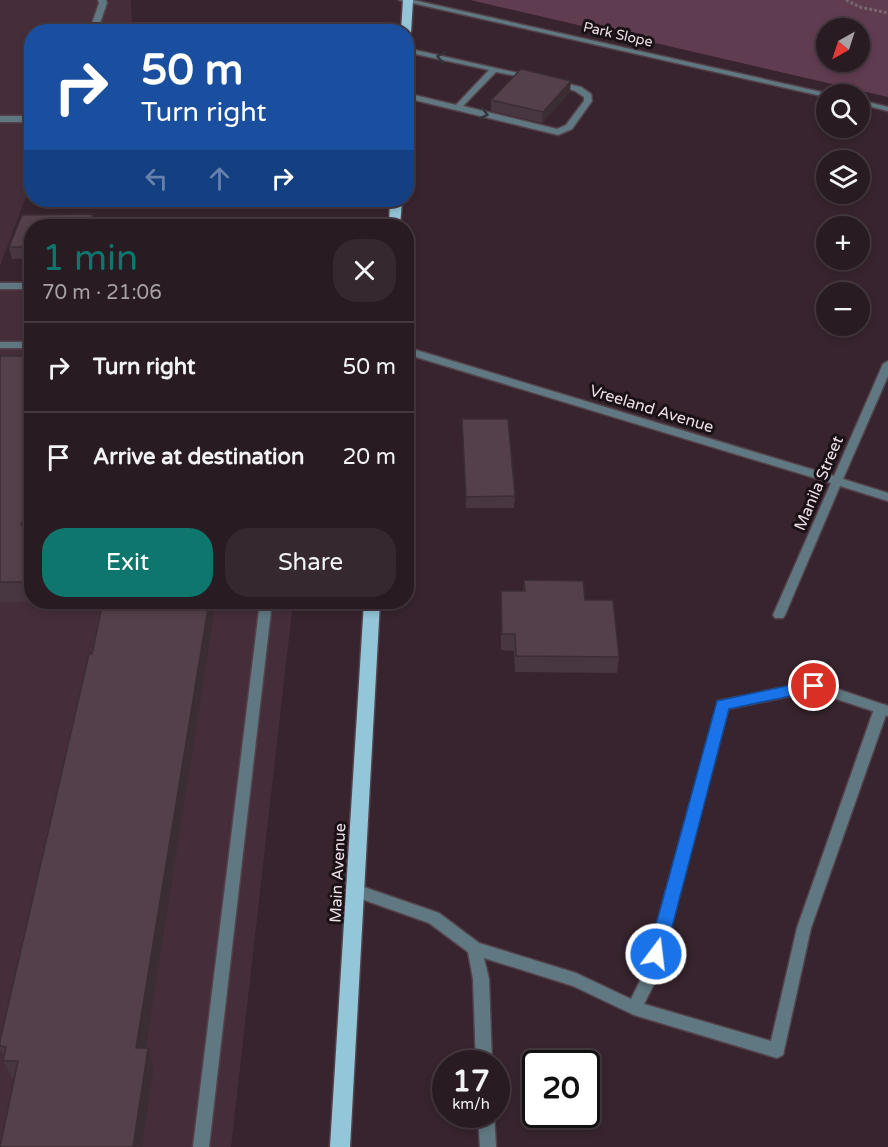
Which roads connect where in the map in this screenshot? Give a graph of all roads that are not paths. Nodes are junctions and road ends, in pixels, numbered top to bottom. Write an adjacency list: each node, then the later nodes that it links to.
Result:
1 (102, 0): 3 (street)
2 (407, 0): 4 (main road); 9 (street, Park Slope)
3 (96, 24)
4 (406, 24)
5 (414, 52): 6 (street, one-way to 5)
6 (494, 69): 7 (street); 12 (street)
7 (537, 78)
8 (548, 81): 12 (street, one-way to 8)
9 (816, 93)
10 (414, 97): 12 (street)
11 (870, 104): 13 (street)
12 (458, 108)
13 (888, 109)
14 (0, 119): 15 (street)
15 (24, 119)
16 (0, 286): 17 (street)
17 (24, 286)
18 (0, 345): 19 (street)
19 (24, 345)
20 (414, 352): 22 (street, Vreeland Avenue)
21 (888, 364): 22 (street, Manila Street)
22 (837, 482): 23 (street, Vreeland Avenue); 26 (street, Manila Street)
23 (888, 497)
24 (265, 609): 33 (street)
25 (372, 609): 28 (main road, Main Avenue)
26 (779, 615)
27 (884, 710): 30 (street); 30 (street)
28 (355, 890): 29 (street); 34 (main road, Main Avenue)
29 (475, 948): 30 (street); 31 (street)
30 (634, 1008)
31 (484, 1050)
32 (487, 1128): 35 (street)
33 (201, 1147)
34 (340, 1147)
35 (488, 1147)

